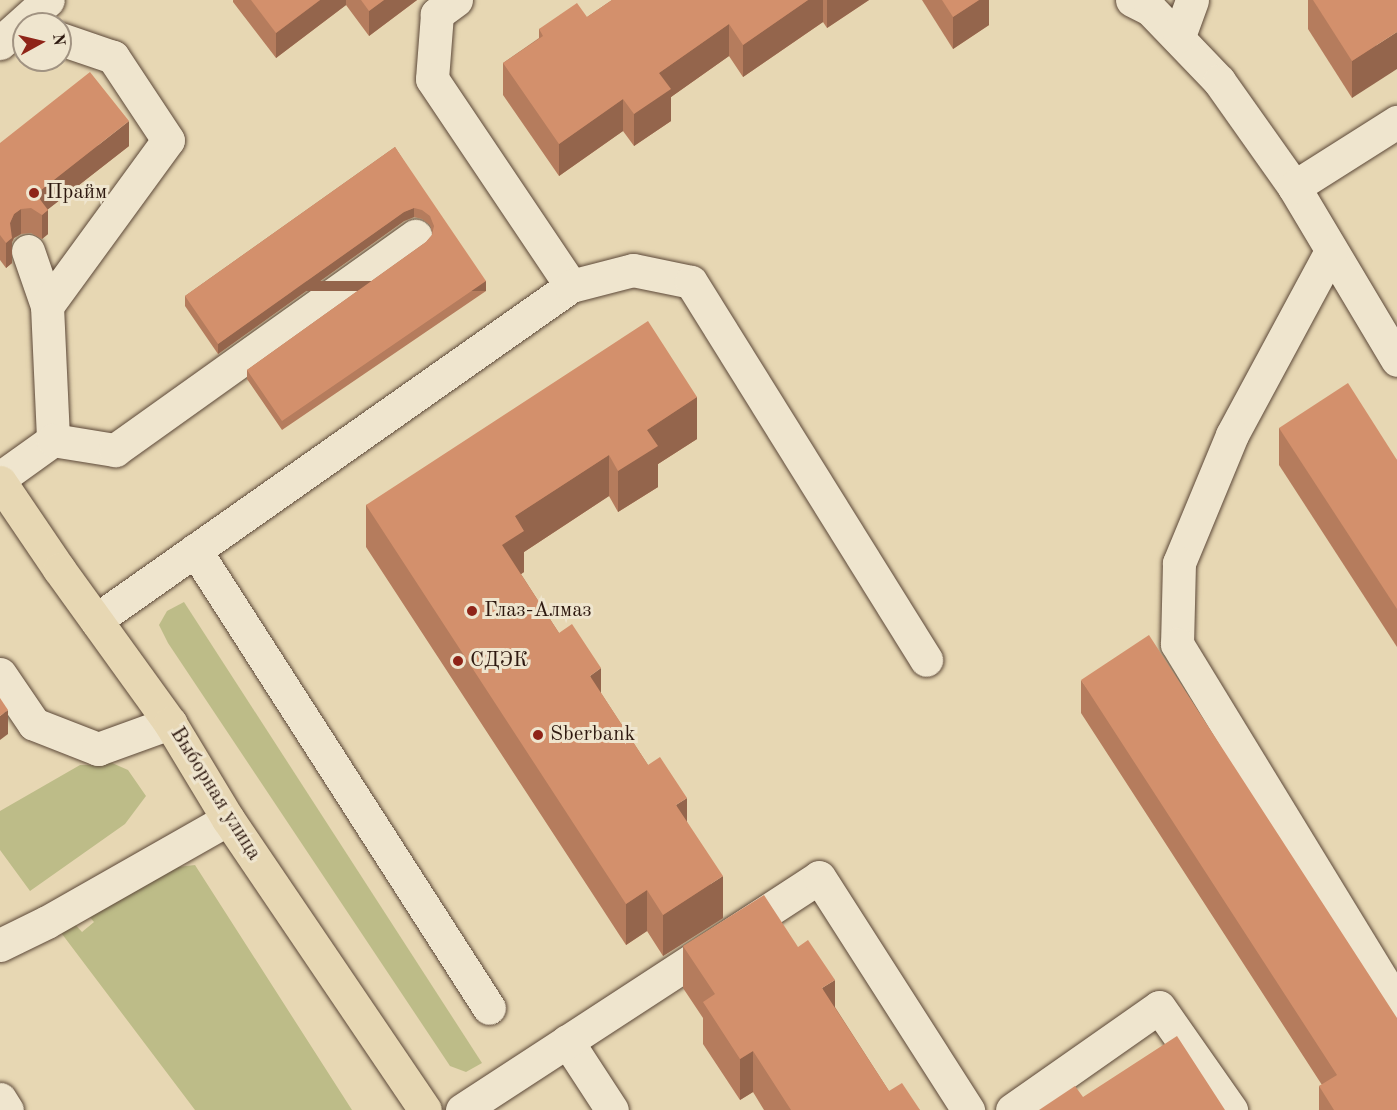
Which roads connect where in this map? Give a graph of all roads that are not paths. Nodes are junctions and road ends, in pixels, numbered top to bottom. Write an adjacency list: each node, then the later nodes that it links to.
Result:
1 (456, 0): 13 (street)
2 (1132, 0): 5 (street)
3 (1192, 0): 5 (street)
4 (12, 33): 6 (street)
5 (1179, 36): 9 (street)
6 (0, 43)
7 (72, 43): 14 (street)
8 (1397, 122): 9 (street)
9 (1294, 187): 12 (street)
10 (415, 236): 16 (street)
11 (28, 251): 14 (street)
12 (1331, 251): 15 (street); 25 (street)
13 (571, 286): 18 (street); 20 (street)
14 (47, 306): 16 (street)
15 (1397, 360)
16 (53, 440): 17 (street)
17 (0, 480): 19 (main road, Выборная улица)
18 (195, 550): 19 (street); 26 (street)
19 (96, 620): 22 (main road, Выборная улица)
20 (926, 660)
21 (0, 674): 22 (street)
22 (170, 723): 23 (main road, Выборная улица)
23 (228, 819): 24 (street); 30 (main road, Выборная улица)
24 (0, 945)
25 (1397, 1005)
26 (489, 1008)
27 (567, 1041): 31 (street); 32 (street); 33 (street)
28 (0, 1100): 29 (street)
29 (7, 1110)
30 (425, 1110)
31 (462, 1110)
32 (612, 1110)
33 (968, 1110)
34 (1012, 1110): 35 (street)
35 (1231, 1110)

